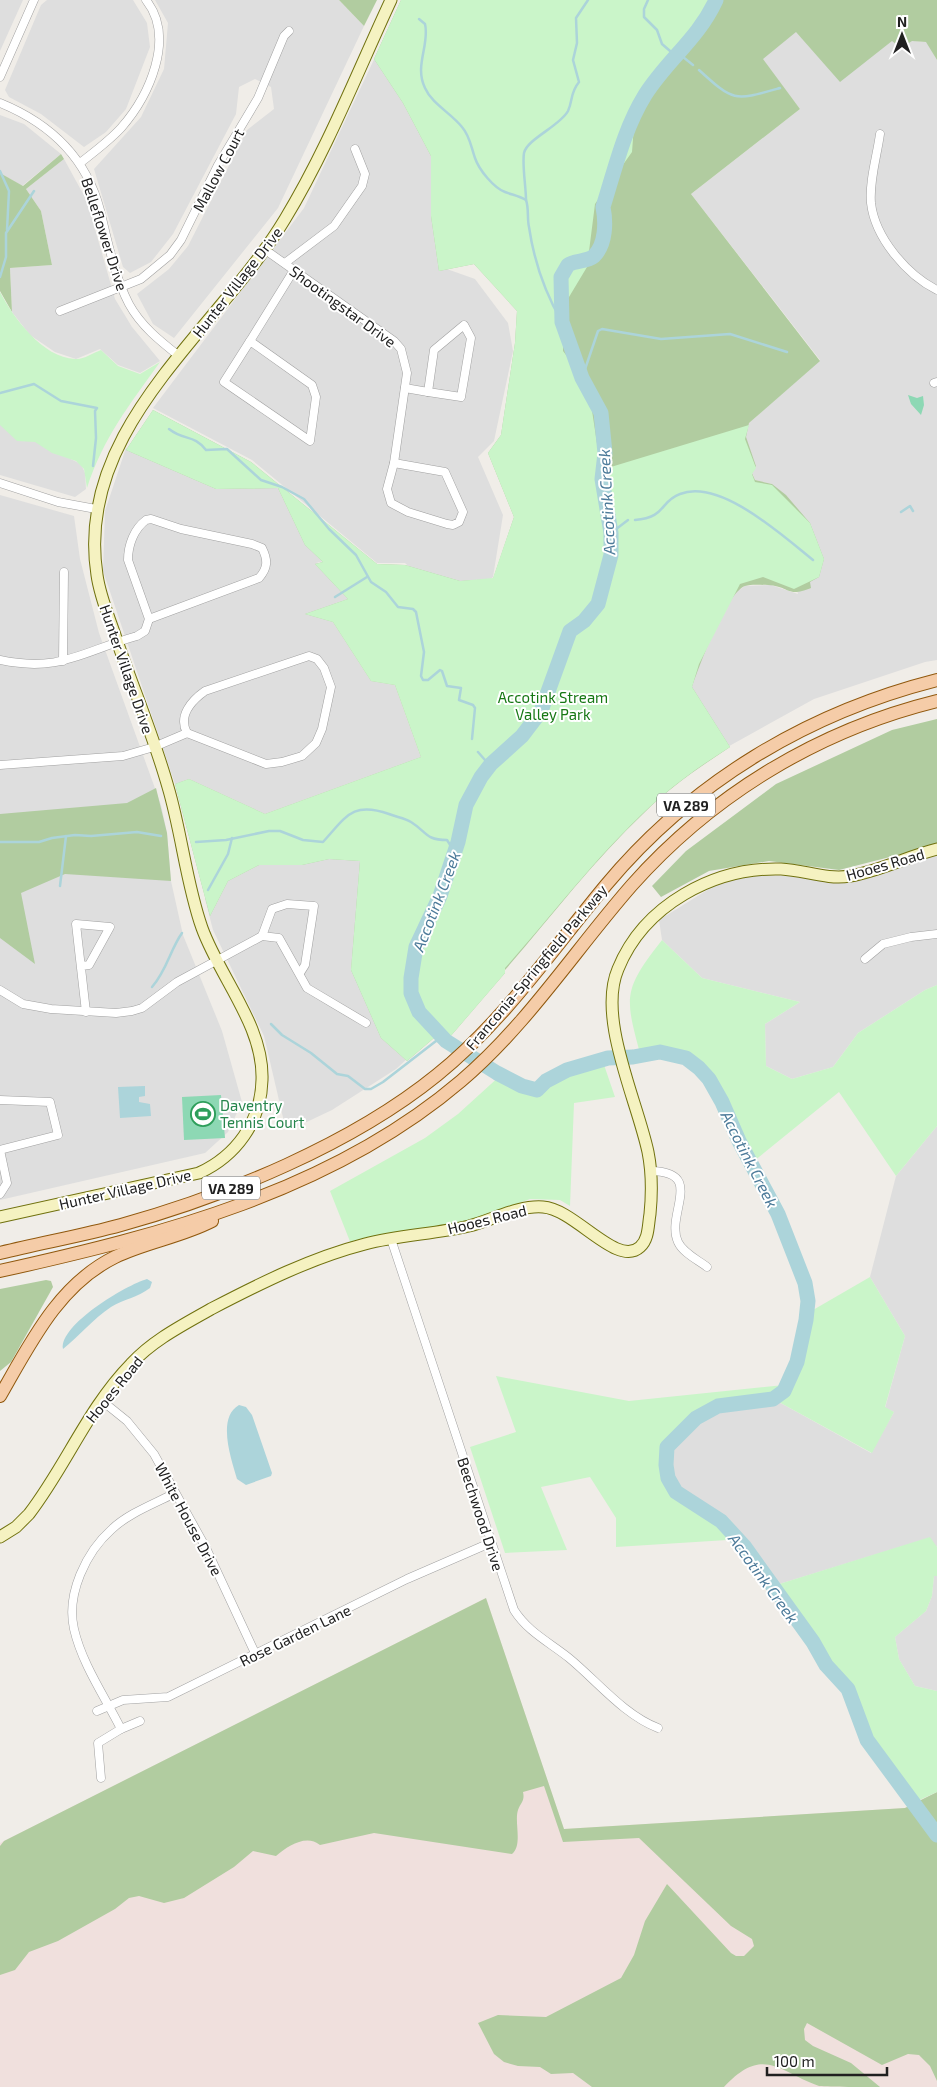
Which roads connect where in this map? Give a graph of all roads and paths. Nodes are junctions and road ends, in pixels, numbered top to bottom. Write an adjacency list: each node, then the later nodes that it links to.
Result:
1 (34, 0): 5 (street)
2 (146, 0): 9 (street)
3 (391, 0): 10 (street, Hunter Village Drive)
4 (289, 31): 13 (street, Mallow Court)
5 (0, 77)
6 (0, 102): 9 (street, Belleflower Drive)
7 (880, 134): 14 (street)
8 (355, 149): 11 (street)
9 (80, 163): 13 (street, Belleflower Drive)
10 (264, 249): 11 (street, Shootingstar Drive); 17 (street, Hunter Village Drive)
11 (285, 263): 12 (street, Shootingstar Drive)
12 (294, 270): 16 (street); 18 (street, Shootingstar Drive)
13 (122, 287): 15 (street, Mallow Court); 17 (street, Belleflower Drive)
14 (937, 290)
15 (60, 311)
16 (250, 341): 16 (street)
17 (179, 356): 22 (street, Hunter Village Drive)
18 (405, 388): 19 (street); 20 (street, Shootingstar Drive)
19 (428, 392): 19 (street)
20 (394, 463): 20 (street, Shootingstar Drive)
21 (0, 483): 22 (street)
22 (96, 509): 25 (street, Hunter Village Drive)
23 (64, 572): 27 (street)
24 (149, 618): 24 (street); 25 (street)
25 (118, 642): 27 (street); 31 (street, Hunter Village Drive)
26 (0, 660): 27 (street)
27 (63, 661)
28 (937, 680): 50 (main road, Franconia-Springfield Parkway / VA 289)
29 (937, 701): 47 (main road, Franconia-Springfield Parkway / VA 289)
30 (188, 733): 30 (street); 31 (street)
31 (154, 747): 32 (street); 37 (street, Hunter Village Drive)
32 (0, 765)
33 (937, 849): 45 (street, Hooes Road)
34 (937, 934): 36 (street)
35 (262, 936): 37 (street); 39 (street); 39 (street)
36 (865, 959)
37 (217, 962): 41 (street); 48 (street, Hunter Village Drive)
38 (81, 966): 38 (street); 41 (street)
39 (300, 973): 42 (street)
40 (0, 990): 41 (street)
41 (86, 1012)
42 (366, 1023)
43 (0, 1100): 44 (street)
44 (0, 1150): 46 (street)
45 (651, 1171): 49 (street, Hooes Road); 51 (street)
46 (0, 1194)
47 (245, 1204): 52 (main road, Franconia-Springfield Parkway / VA 289); 53 (main road)
48 (0, 1217)
49 (391, 1239): 54 (street, Hooes Road); 57 (street, Beechwood Drive)
50 (3, 1252)
51 (707, 1267)
52 (0, 1271)
53 (0, 1396)
54 (101, 1400): 55 (street, White House Drive); 56 (street, Hooes Road)
55 (175, 1493): 58 (street, White House Drive); 59 (street)
56 (0, 1537)
57 (490, 1543): 58 (street, Rose Garden Lane); 62 (street, Beechwood Drive)
58 (255, 1653): 59 (street, Rose Garden Lane)
59 (109, 1704): 60 (street, Rose Garden Lane); 63 (street)
60 (96, 1711)
61 (140, 1721): 63 (street)
62 (658, 1728)
63 (122, 1729): 64 (street)
64 (102, 1778)

